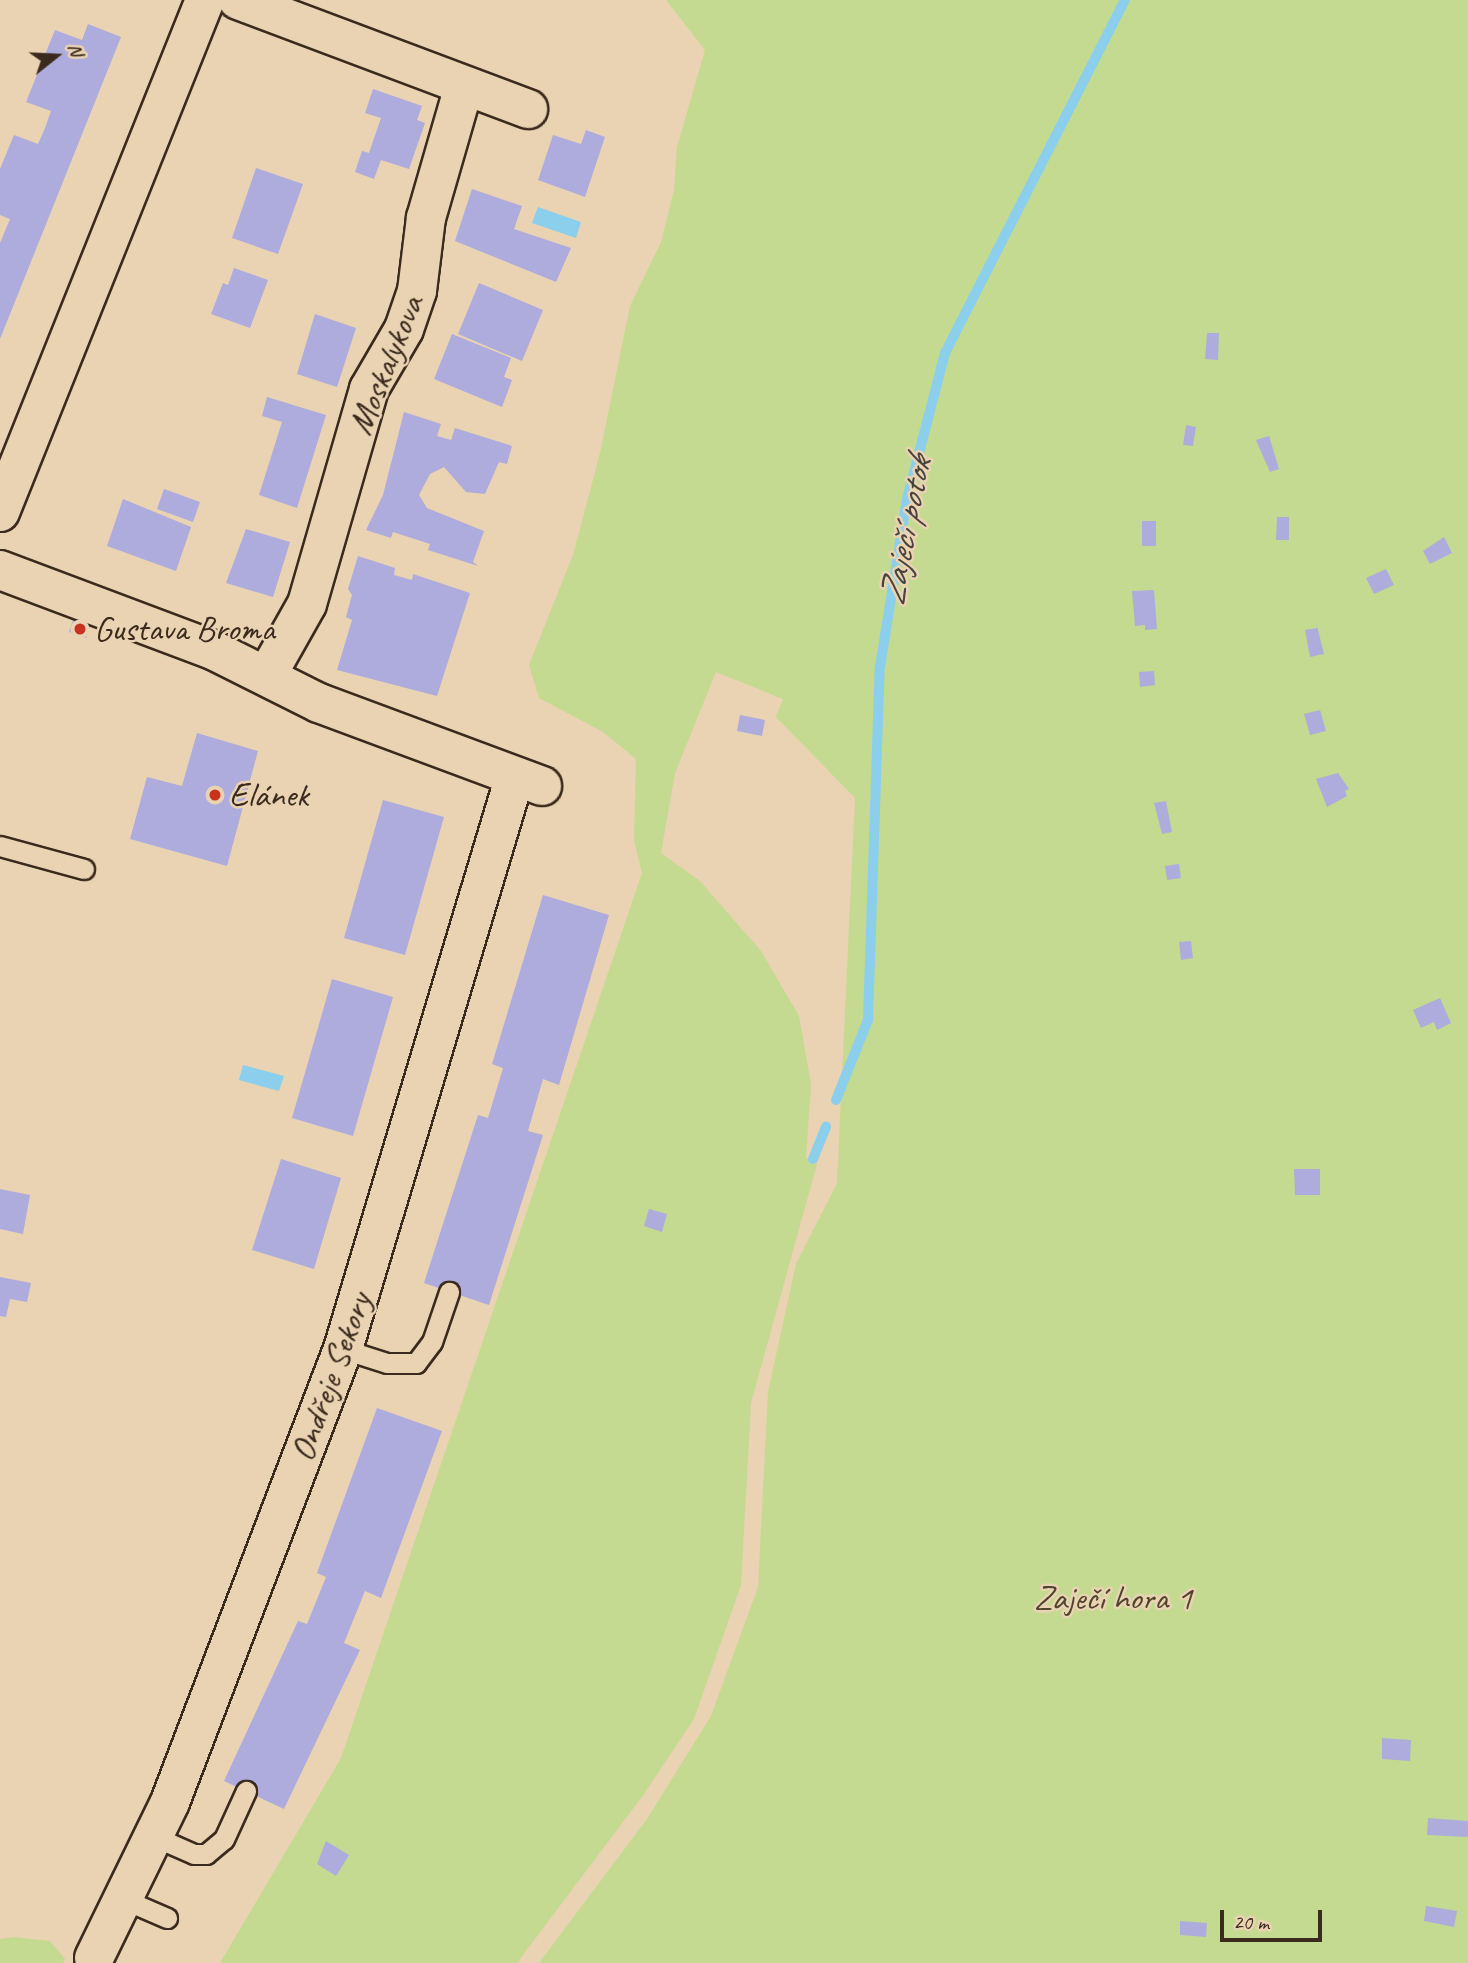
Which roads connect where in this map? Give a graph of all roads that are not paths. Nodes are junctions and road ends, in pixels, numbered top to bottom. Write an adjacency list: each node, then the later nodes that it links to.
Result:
1 (205, 0): 5 (street)
2 (238, 0): 3 (street)
3 (464, 86): 4 (street); 7 (street, Moskalykova)
4 (528, 109)
5 (0, 512)
6 (0, 570): 7 (street)
7 (267, 675): 11 (street, Ondřeje Sekory)
8 (0, 846): 9 (lane)
9 (84, 869)
10 (449, 1292): 11 (lane)
11 (343, 1349): 13 (street, Ondřeje Sekory)
12 (246, 1791): 13 (lane)
13 (153, 1836): 14 (street, Ondřeje Sekory)
14 (123, 1899): 15 (lane); 16 (street, Ondřeje Sekory)
15 (167, 1918)
16 (94, 1958)

